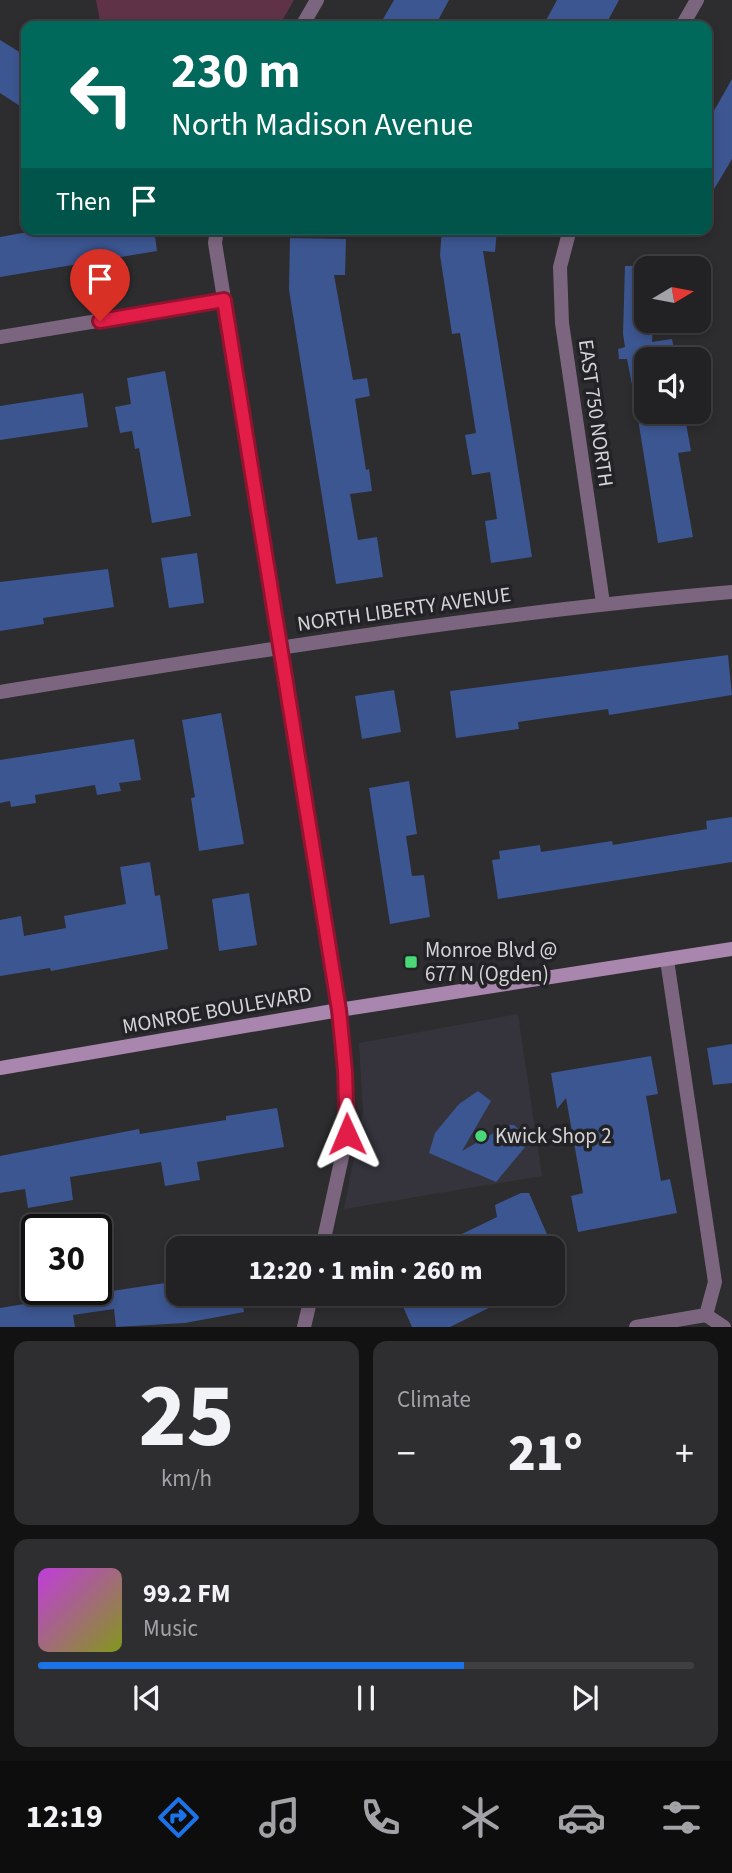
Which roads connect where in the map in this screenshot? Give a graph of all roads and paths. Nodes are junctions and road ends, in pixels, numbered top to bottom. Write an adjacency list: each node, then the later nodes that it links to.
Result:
1 (317, 0): 3 (street)
2 (697, 0): 4 (street)
3 (305, 21)
4 (685, 21)
5 (216, 235): 7 (street)
6 (568, 235): 10 (street, EAST 750 NORTH)
7 (224, 300): 8 (street); 11 (street)
8 (0, 337)
9 (732, 592): 10 (street, NORTH LIBERTY AVENUE)
10 (603, 603): 11 (street, NORTH LIBERTY AVENUE)
11 (279, 647): 12 (street, NORTH LIBERTY AVENUE); 15 (street)
12 (0, 692)
13 (732, 949): 14 (street, MONROE BOULEVARD)
14 (667, 960): 15 (street, MONROE BOULEVARD); 19 (street)
15 (339, 1010): 16 (street, MONROE BOULEVARD); 17 (street)
16 (0, 1068)
17 (325, 1236)
18 (309, 1306): 20 (street)
19 (706, 1315): 21 (street); 22 (street)
20 (304, 1327)
21 (636, 1327)
22 (724, 1327)

